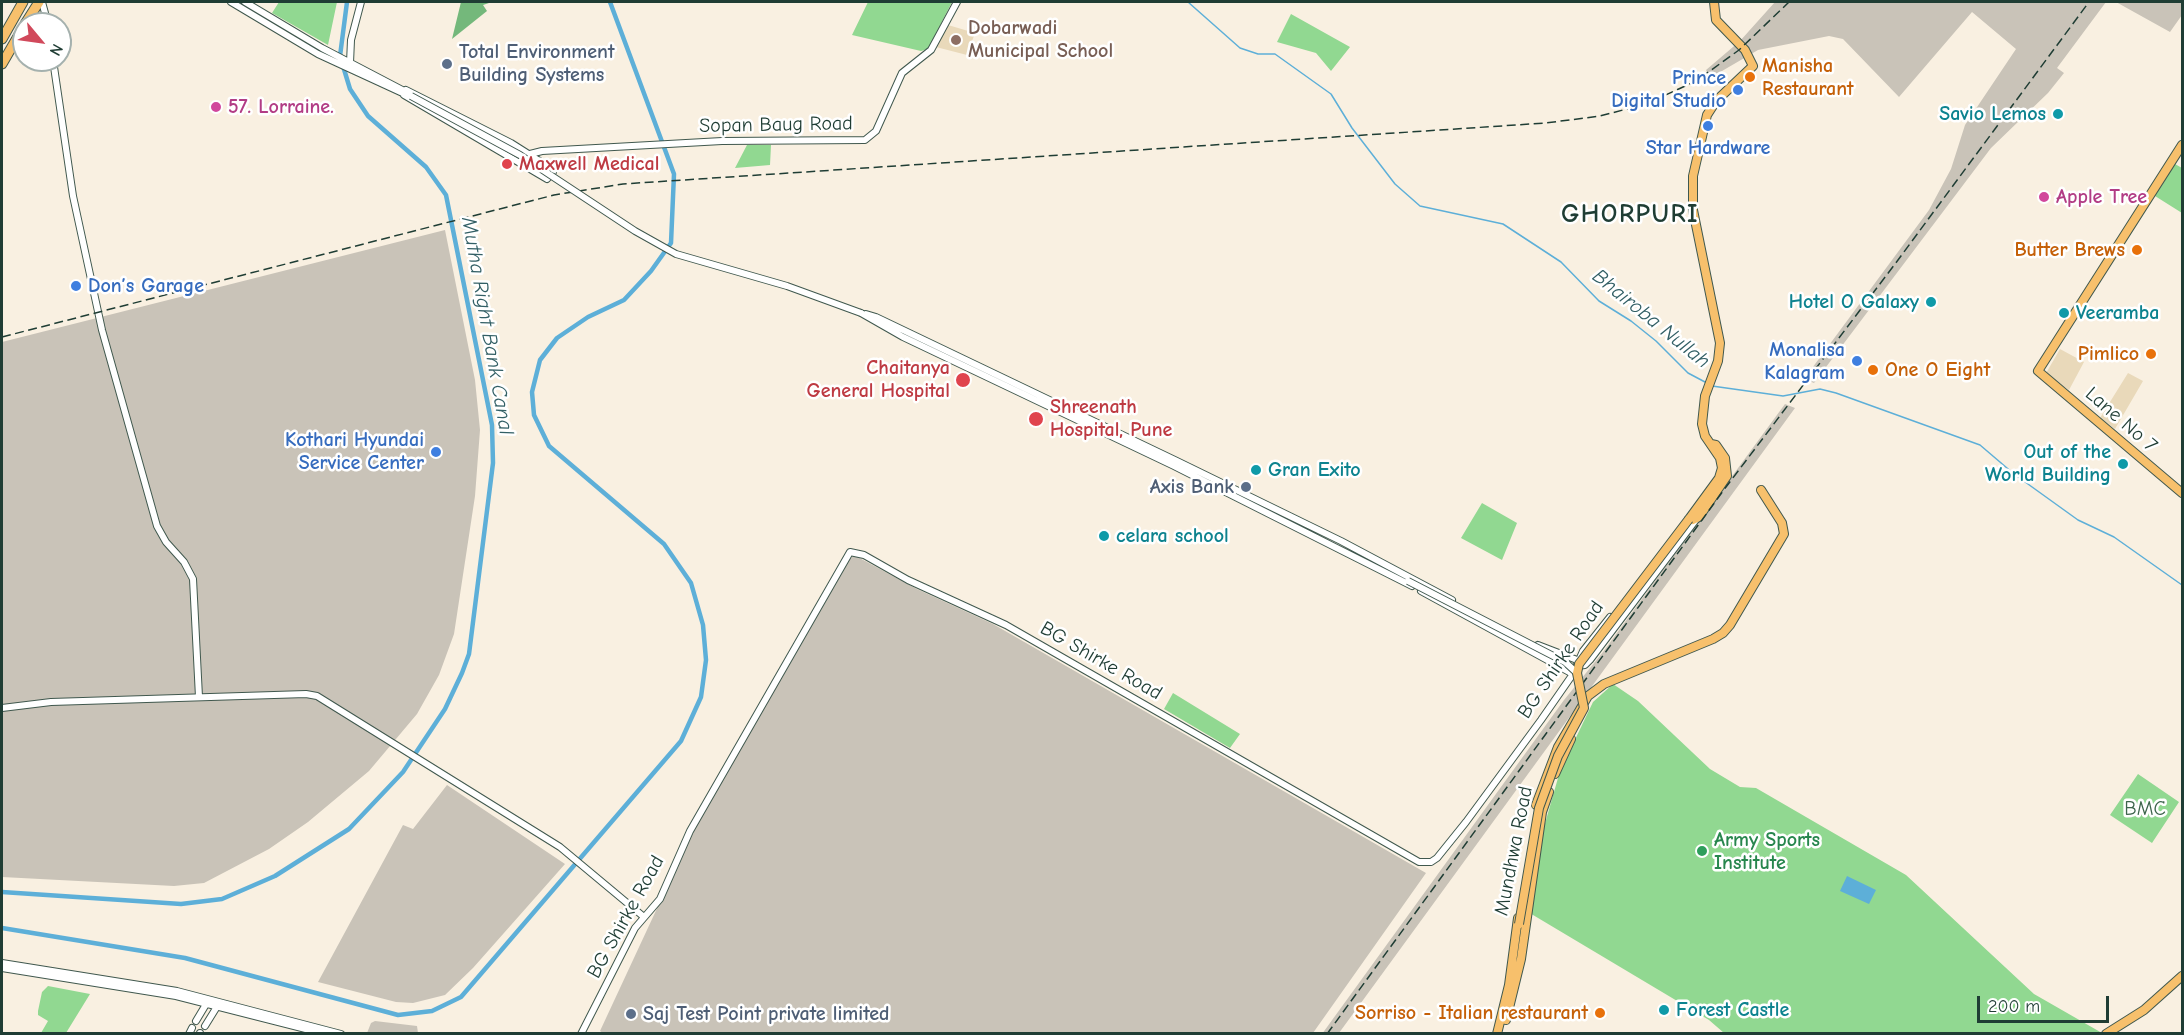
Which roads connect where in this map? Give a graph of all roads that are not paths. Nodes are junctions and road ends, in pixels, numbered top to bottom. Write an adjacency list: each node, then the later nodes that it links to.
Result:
1 (23, 2): 7 (highway)
2 (231, 2): 9 (street)
3 (245, 2): 9 (street)
4 (361, 2): 11 (street)
5 (957, 2): 15 (street, Sopan Baug Road)
6 (1714, 2): 19 (main road)
7 (2, 39)
8 (12, 47): 10 (highway)
9 (333, 58): 11 (street)
10 (2, 64)
11 (348, 64): 13 (street)
12 (55, 72): 24 (street)
13 (407, 94): 15 (street); 16 (street); 20 (street, bridge)
14 (2182, 145): 18 (main road, Lane No 7)
15 (530, 154): 16 (street); 16 (street)
16 (522, 162)
17 (1761, 490): 23 (main road, Mundhwa Road)
18 (2182, 493)
19 (1693, 517): 22 (main road, bridge); 27 (main road, bridge)
20 (1304, 527): 21 (street); 22 (street)
21 (1395, 577): 22 (street); 22 (street, bridge)
22 (1575, 668): 26 (street, BG Shirke Road); 27 (main road, bridge)
23 (1598, 688): 28 (main road, Mundhwa Road); 29 (main road, Mundhwa Road)
24 (200, 697): 25 (street); 26 (street)
25 (2, 708)
26 (644, 917): 40 (street, BG Shirke Road)
27 (1521, 924): 28 (main road); 29 (main road)
28 (1522, 946): 42 (main road, Mundhwa Road)
29 (1514, 951): 41 (main road, Mundhwa Road)
30 (2, 963): 34 (street)
31 (2, 968): 34 (street)
32 (2182, 976): 43 (main road)
33 (2182, 981): 44 (main road)
34 (208, 1001): 35 (street); 36 (street)
35 (218, 1004): 37 (street); 38 (street); 39 (street)
36 (196, 1021)
37 (205, 1026)
38 (325, 1034)
39 (341, 1034)
40 (581, 1034)
41 (1497, 1034)
42 (1502, 1034)
43 (2106, 1034)
44 (2115, 1034)

